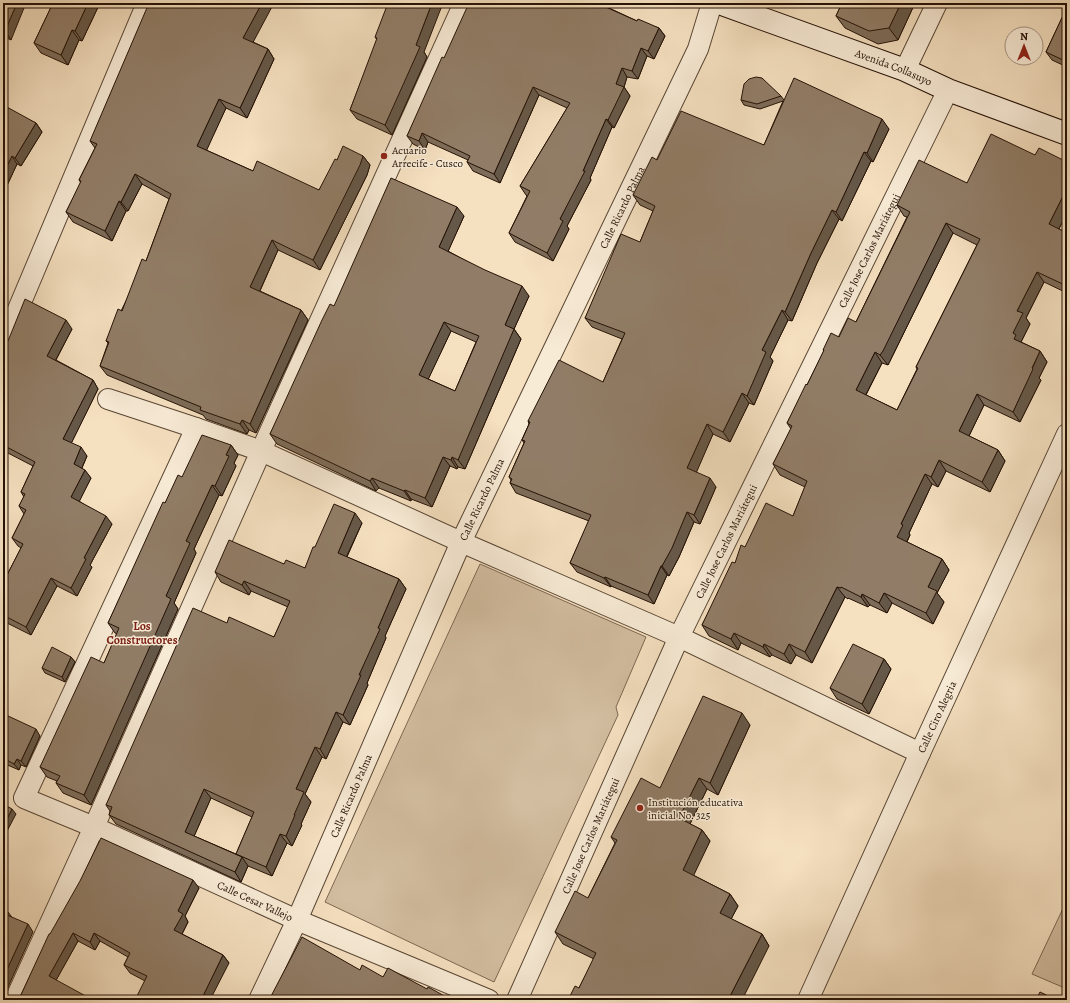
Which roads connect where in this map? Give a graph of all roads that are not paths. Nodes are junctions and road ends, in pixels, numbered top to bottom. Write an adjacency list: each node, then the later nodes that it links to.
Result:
1 (147, 3): 9 (street)
2 (464, 3): 13 (street)
3 (712, 3): 14 (street, Calle Ricardo Palma)
4 (719, 3): 6 (street, Avenida Collasuyo)
5 (937, 3): 6 (street)
6 (905, 70): 7 (street, Avenida Collasuyo)
7 (948, 90): 8 (street, Avenida Collasuyo); 15 (street, Calle Jose Carlos Mariátegui)
8 (1067, 134)
9 (3, 345)
10 (108, 399): 11 (street)
11 (196, 428): 13 (street); 17 (street, Calle Cesar Vallejo)
12 (1067, 434): 16 (street, Calle Ciro Alegria)
13 (261, 451): 14 (street); 17 (street)
14 (461, 542): 15 (street); 18 (street, Calle Ricardo Palma)
15 (679, 637): 16 (street); 22 (street, Calle Jose Carlos Mariátegui)
16 (920, 753): 23 (street, Calle Ciro Alegria)
17 (94, 828): 18 (street, Calle Cesar Vallejo); 19 (street)
18 (297, 920): 20 (street, Calle Ricardo Palma); 21 (street, Calle Cesar Vallejo)
19 (15, 1000)
20 (259, 1000)
21 (489, 1000)
22 (517, 1000)
23 (808, 1000)

